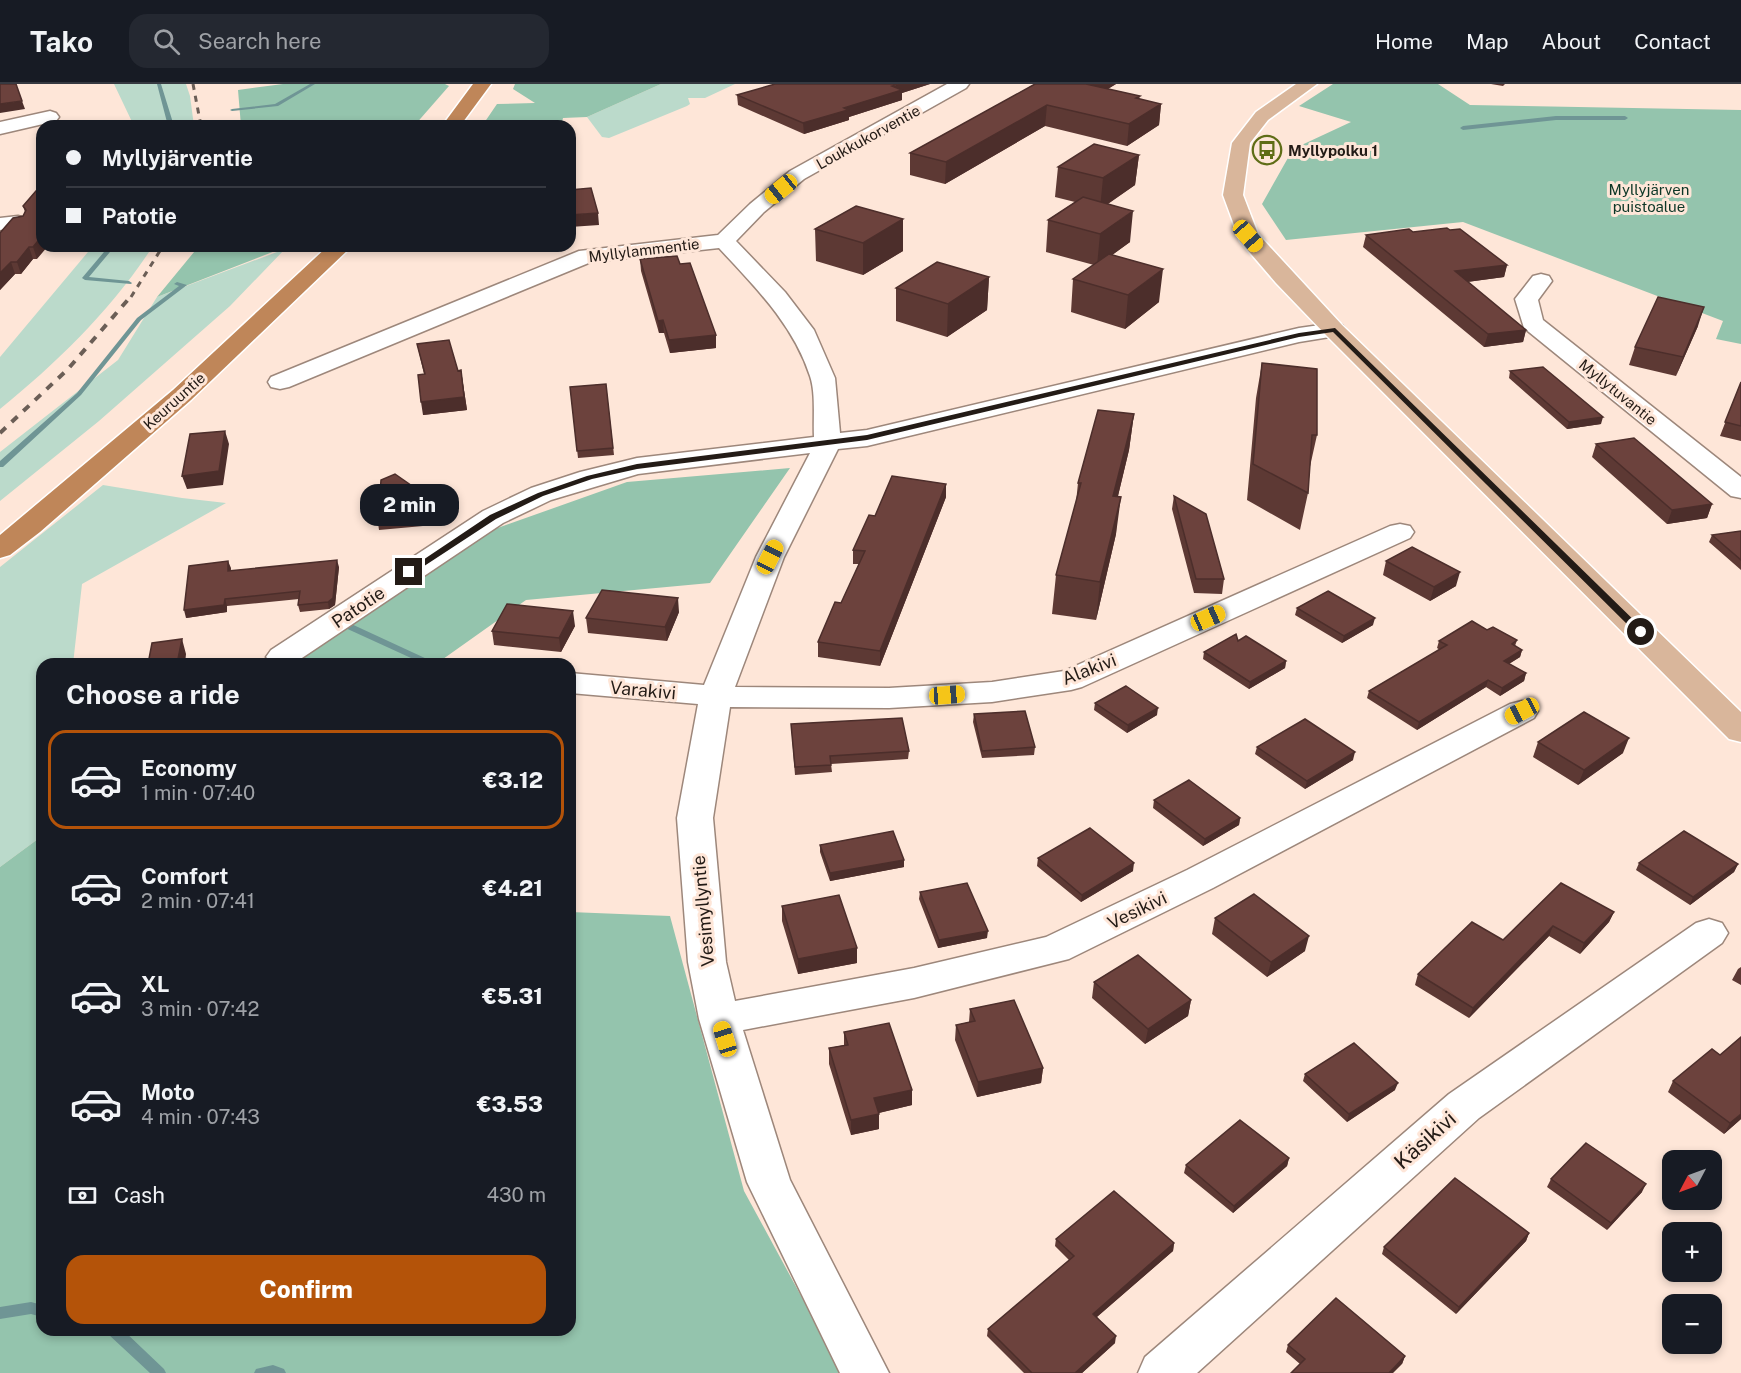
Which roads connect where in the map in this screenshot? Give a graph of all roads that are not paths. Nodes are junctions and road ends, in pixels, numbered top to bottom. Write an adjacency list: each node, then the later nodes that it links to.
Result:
1 (482, 84): 7 (highway)
2 (960, 84): 9 (street, Loukkukorventie)
3 (1308, 84): 12 (main road)
4 (50, 117): 6 (street)
5 (36, 120): 8 (street)
6 (36, 120)
7 (455, 120)
8 (0, 128)
9 (724, 241): 13 (street, Myllylammentie); 14 (street, Myllylammentie)
10 (335, 252): 17 (highway, Keuruuntie)
11 (1541, 281): 15 (street, Myllytuvantie)
12 (1335, 330): 14 (street, Patotie); 22 (main road)
13 (280, 382)
14 (828, 444): 18 (street, Patotie); 20 (street, Vesimyllyntie)
15 (1741, 490)
16 (1400, 532): 20 (street, Alakivi)
17 (0, 549)
18 (282, 657)
19 (576, 684): 20 (street, Varakivi)
20 (716, 696): 24 (street, Vesimyllyntie)
21 (1522, 711): 24 (street, Vesikivi)
22 (1741, 730)
23 (1710, 933): 26 (street, Käsikivi)
24 (719, 1018): 25 (street, Vesimyllyntie)
25 (865, 1373)
26 (1162, 1373)

